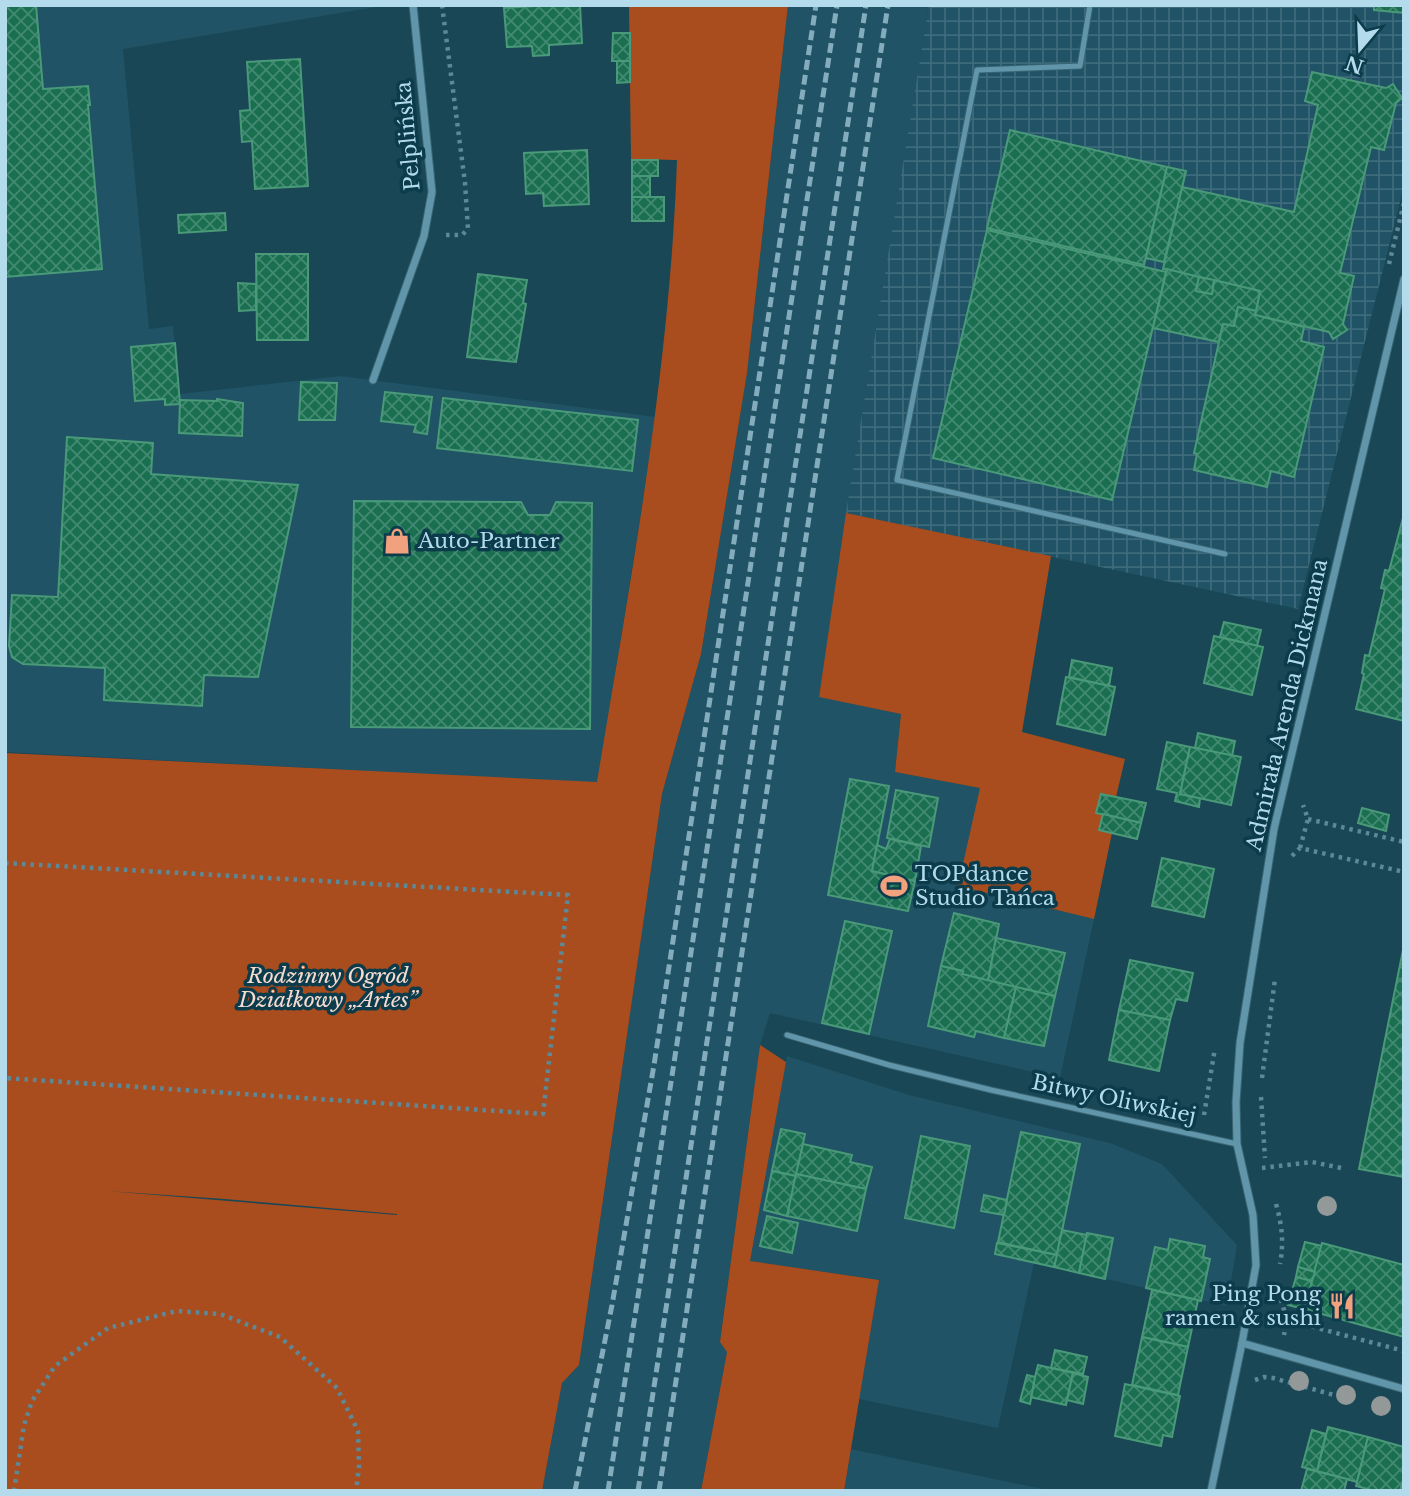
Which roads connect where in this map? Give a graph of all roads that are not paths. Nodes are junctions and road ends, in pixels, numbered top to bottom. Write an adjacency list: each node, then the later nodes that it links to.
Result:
1 (413, 5): 4 (street, Pelplińska)
2 (1090, 5): 5 (lane)
3 (1404, 279): 7 (street, Admirała Arenda Dickmana)
4 (373, 380)
5 (1225, 554)
6 (787, 1035): 7 (lane, Bitwy Oliwskiej)
7 (1237, 1144): 8 (street)
8 (1242, 1343): 9 (street); 10 (street)
9 (1404, 1389)
10 (1211, 1491)

